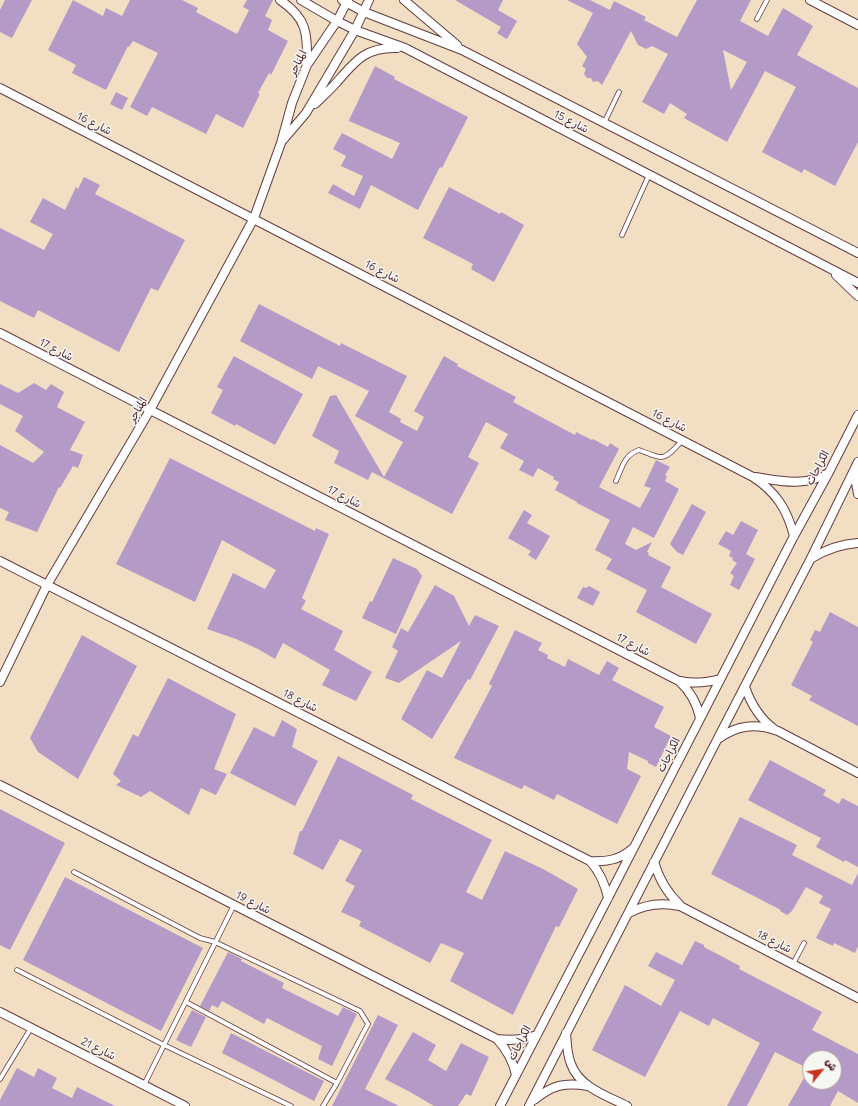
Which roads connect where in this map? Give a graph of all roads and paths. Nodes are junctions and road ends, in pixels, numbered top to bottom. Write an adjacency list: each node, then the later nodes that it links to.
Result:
1 (280, 0): 15 (street)
2 (301, 0): 10 (street, شارع 15)
3 (369, 0): 8 (street, المناجر)
4 (404, 0): 14 (street, شارع 15)
5 (767, 0): 9 (lane)
6 (810, 0): 11 (street)
7 (345, 1): 8 (street, شارع 15); 10 (street, المناجر)
8 (364, 12): 12 (street, المناجر); 14 (street, شارع 15)
9 (757, 20)
10 (337, 21): 12 (street, شارع 15); 15 (street, المناجر)
11 (858, 25)
12 (355, 30): 13 (street, شارع 15); 18 (street, المناجر)
13 (405, 48): 18 (street, المناجر); 21 (street, شارع 15)
14 (462, 50): 19 (street, شارع 15)
15 (307, 65): 20 (street, المناجر)
16 (0, 88): 22 (street, شارع 16)
17 (619, 92): 19 (lane)
18 (306, 113): 20 (street, المناجر)
19 (604, 123): 24 (street, شارع 15)
20 (281, 142): 22 (street, المناجر)
21 (650, 176): 23 (lane); 25 (street, شارع 15)
22 (254, 218): 29 (street, المناجر); 31 (street, شارع 16)
23 (622, 235)
24 (858, 253)
25 (829, 269): 26 (street, شارع 15); 27 (street, شارع 15)
26 (858, 283)
27 (858, 296)
28 (0, 333): 29 (street, شارع 17)
29 (150, 410): 41 (street, المناجر); 43 (street, شارع 17)
30 (858, 416): 33 (street, الكراجات)
31 (683, 440): 34 (street, شارع 16); 35 (lane)
32 (857, 464): 36 (street); 39 (street)
33 (829, 472): 34 (street, شارع 16); 37 (street, الكراجات)
34 (753, 477): 37 (street, شارع 16)
35 (616, 481)
36 (858, 494)
37 (794, 536): 42 (street, الكراجات)
38 (858, 543): 39 (street)
39 (811, 558): 45 (street)
40 (0, 561): 41 (street, شارع 18)
41 (47, 585): 44 (street, المناجر); 52 (street, شارع 18)
42 (720, 679): 43 (street, شارع 17); 46 (street, الكراجات)
43 (679, 681): 46 (street, شارع 17)
44 (0, 682)
45 (745, 687): 47 (street); 48 (street)
46 (700, 718): 51 (street, الكراجات)
47 (778, 731): 48 (street); 49 (street)
48 (717, 740): 53 (street)
49 (858, 773)
50 (0, 785): 56 (street, شارع 19)
51 (635, 846): 52 (street, شارع 18); 55 (street, الكراجات)
52 (590, 861): 55 (street, شارع 18)
53 (654, 862): 57 (street, شارع 18); 58 (street)
54 (74, 872): 59 (lane)
55 (608, 898): 68 (street, الكراجات)
56 (234, 905): 59 (lane); 69 (street, شارع 19)
57 (680, 906): 58 (street, شارع 18); 61 (street, شارع 18)
58 (628, 913): 67 (street)
59 (216, 942): 64 (lane); 73 (lane)
60 (804, 943): 61 (lane)
61 (793, 964): 63 (street, شارع 18)
62 (18, 970): 70 (lane)
63 (858, 998)
64 (186, 1002): 70 (lane); 73 (lane)
65 (0, 1012): 66 (street, شارع 21)
66 (31, 1028): 72 (lane); 74 (street, شارع 21)
67 (566, 1033): 75 (street); 76 (street)
68 (537, 1035): 69 (street, شارع 19); 71 (street, الكراجات)
69 (497, 1038): 71 (street, شارع 19)
70 (164, 1045): 74 (lane); 78 (lane)
71 (516, 1075): 80 (street, الكراجات)
72 (0, 1079)
73 (337, 1084): 79 (lane)
74 (144, 1085): 77 (street, شارع 21)
75 (589, 1086): 76 (street); 81 (street)
76 (530, 1104)
77 (185, 1106)
78 (291, 1106)
79 (323, 1106)
80 (500, 1106)
81 (627, 1106)

